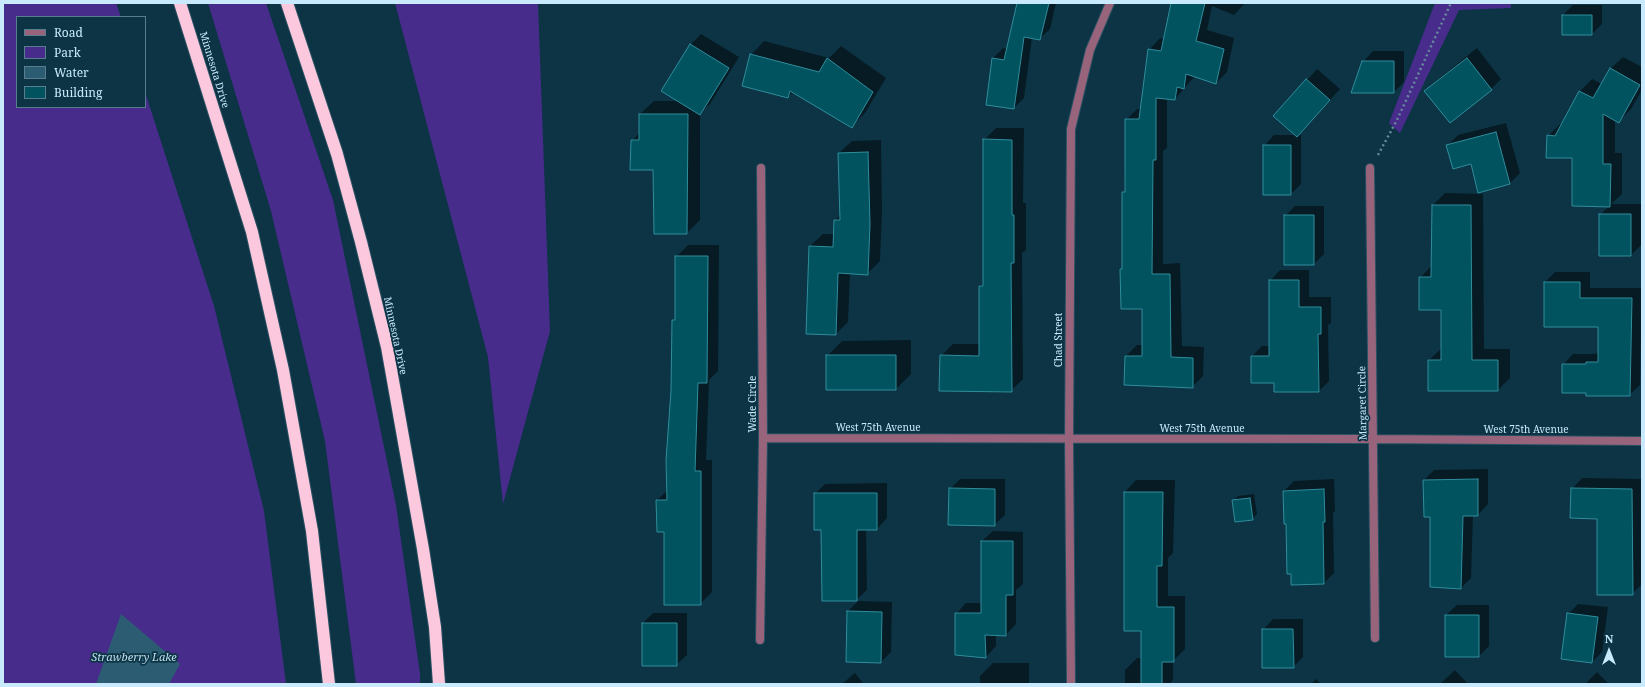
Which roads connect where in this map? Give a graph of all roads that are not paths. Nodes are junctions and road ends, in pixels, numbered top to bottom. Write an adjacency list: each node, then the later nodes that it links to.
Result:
1 (180, 3): 12 (highway, Minnesota Drive)
2 (287, 3): 13 (highway, Minnesota Drive)
3 (1110, 3): 7 (street, Chad Street)
4 (761, 168): 6 (street, Wade Circle)
5 (1370, 168): 8 (street, Margaret Circle)
6 (763, 438): 7 (street, West 75th Avenue); 11 (street, Wade Circle)
7 (1069, 439): 8 (street, West 75th Avenue); 14 (street, Chad Street)
8 (1374, 439): 9 (street, West 75th Avenue); 10 (street, Margaret Circle)
9 (1642, 441)
10 (1375, 638)
11 (760, 640)
12 (329, 684)
13 (439, 684)
14 (1071, 684)

